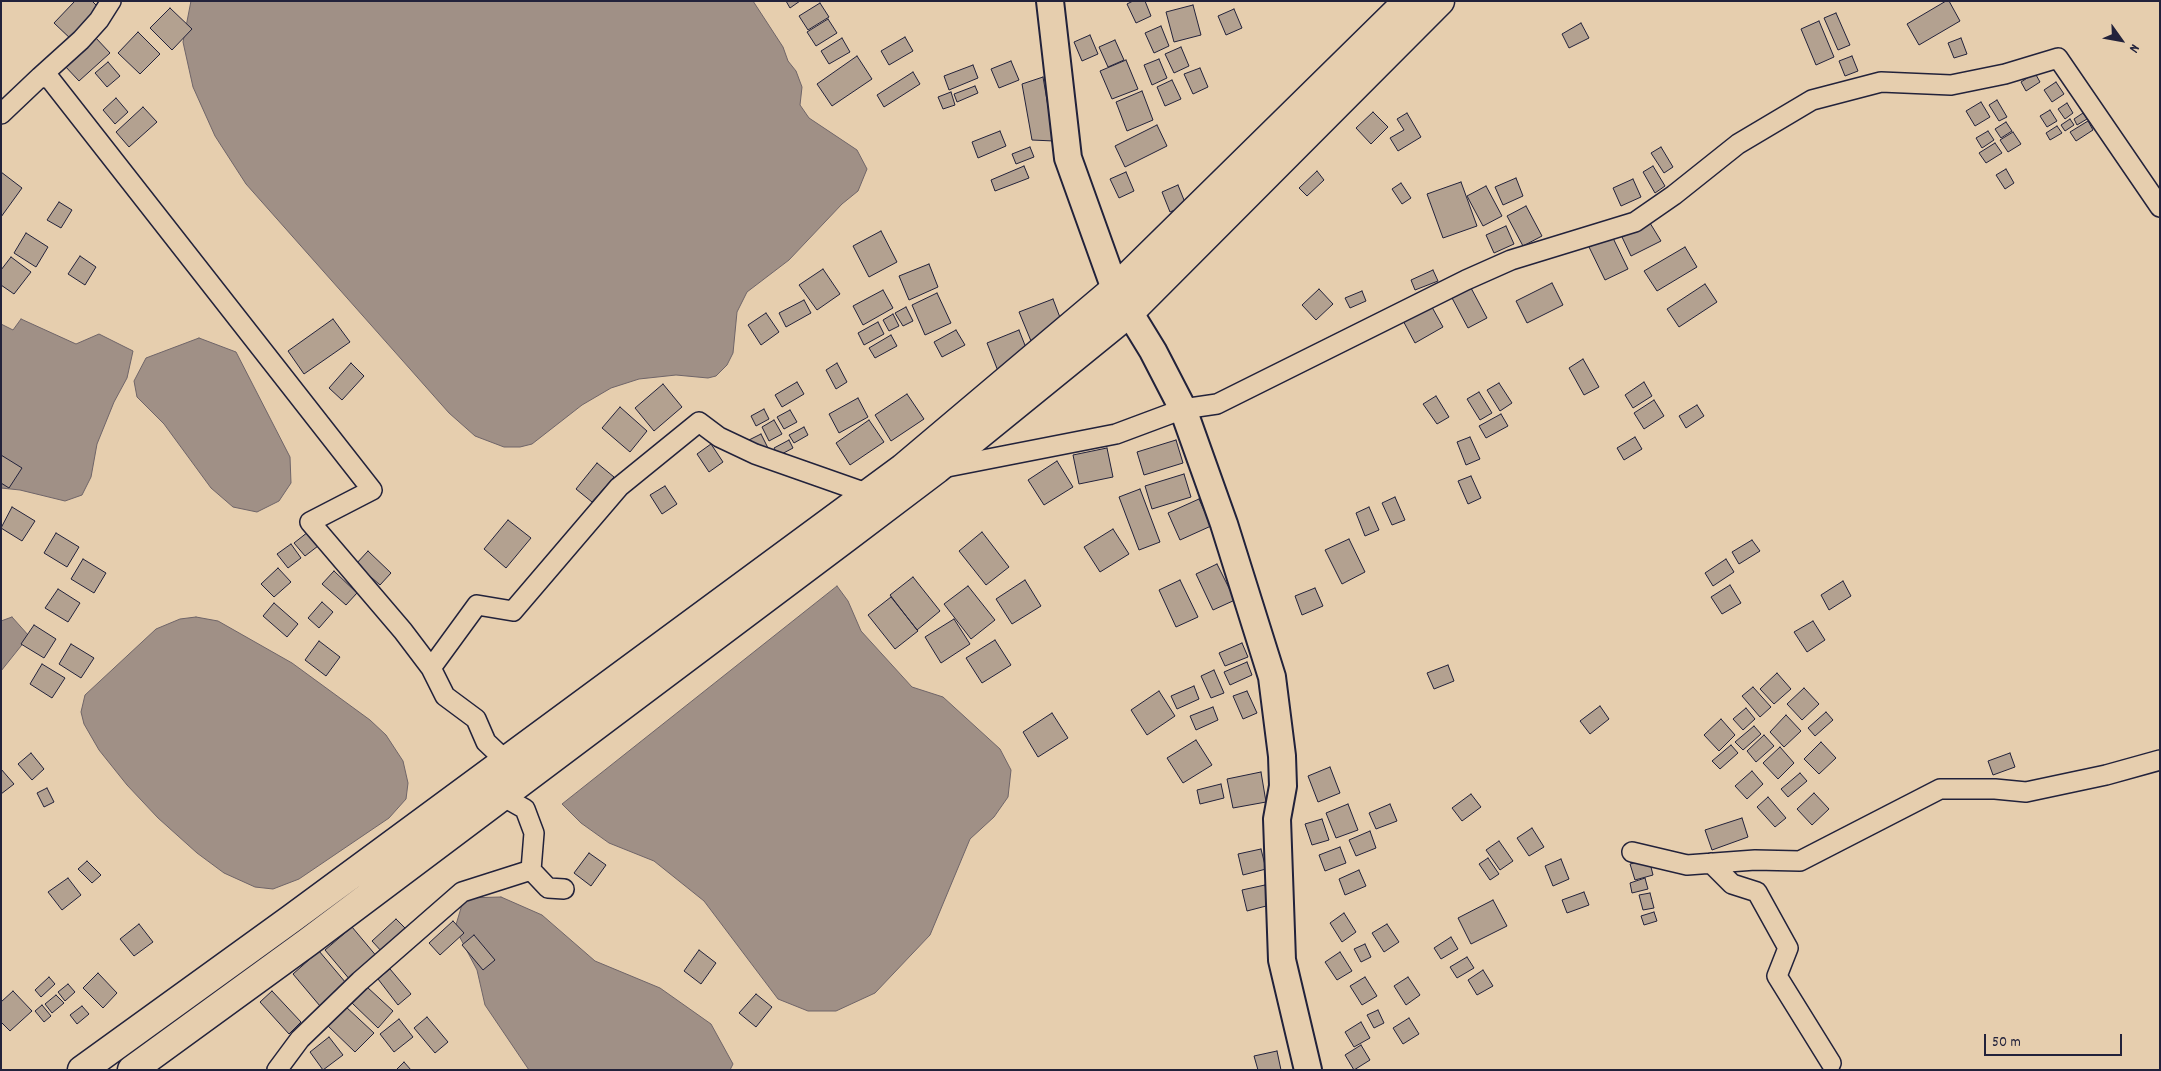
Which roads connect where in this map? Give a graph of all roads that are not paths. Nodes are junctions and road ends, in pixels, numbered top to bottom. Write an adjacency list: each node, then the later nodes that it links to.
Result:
1 (111, 1): 5 (street)
2 (1050, 1): 8 (main road)
3 (1408, 1): 8 (main road)
4 (1440, 1): 9 (main road)
5 (40, 77): 6 (street); 13 (street)
6 (1, 114)
7 (2160, 207): 10 (street)
8 (1115, 290): 9 (main road); 12 (main road)
9 (1130, 313): 10 (main road); 11 (main road)
10 (1183, 409): 11 (street); 25 (main road)
11 (937, 469): 12 (main road)
12 (876, 500): 13 (street); 14 (main road); 16 (main road)
13 (431, 668): 14 (street)
14 (505, 760): 22 (main road)
15 (2160, 760): 18 (street)
16 (502, 796): 19 (street); 23 (main road)
17 (1632, 852): 18 (street)
18 (1711, 863): 21 (street)
19 (531, 870): 20 (street); 24 (street)
20 (564, 889)
21 (1831, 1064)
22 (82, 1070)
23 (132, 1070)
24 (277, 1070)
25 (1308, 1070)

